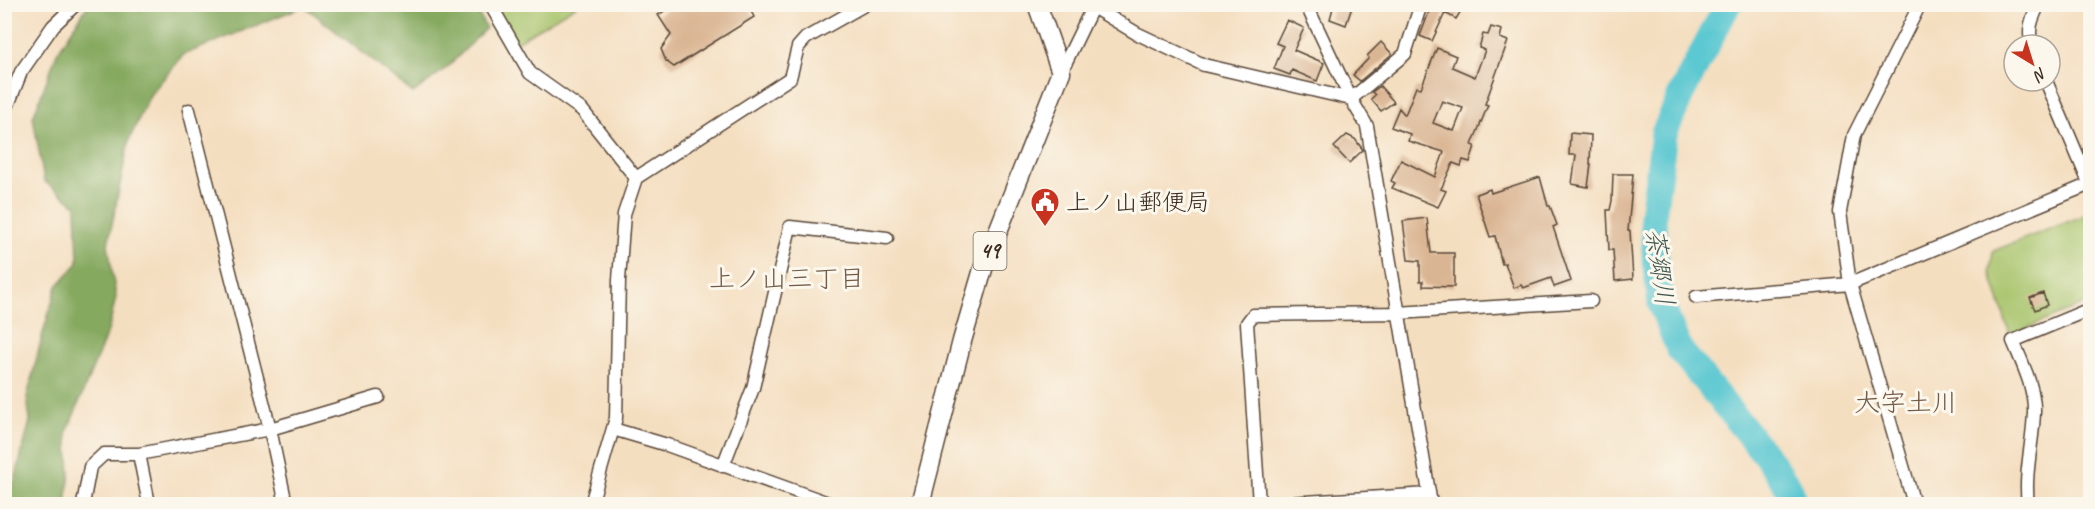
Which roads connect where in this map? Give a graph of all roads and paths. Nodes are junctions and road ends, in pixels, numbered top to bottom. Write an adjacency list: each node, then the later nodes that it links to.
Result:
1 (76, 4): 15 (street)
2 (490, 4): 16 (street)
3 (866, 4): 16 (street)
4 (1037, 4): 11 (main road)
5 (1306, 4): 13 (street)
6 (1421, 4): 13 (street)
7 (1920, 4): 19 (street)
8 (2039, 4): 10 (street)
9 (1094, 6): 11 (street); 13 (street)
10 (2030, 33)
11 (1061, 72): 35 (main road, 49)
12 (2051, 93): 17 (street)
13 (1351, 99): 23 (street)
14 (189, 110): 25 (street)
15 (4, 115)
16 (636, 178): 26 (street)
17 (2090, 184): 19 (street)
18 (887, 238): 28 (street)
19 (1850, 284): 20 (street); 38 (street)
20 (1696, 297)
21 (1591, 301): 23 (street)
22 (2091, 309): 39 (street)
23 (1398, 313): 29 (street); 36 (street)
24 (378, 397): 25 (street)
25 (270, 429): 27 (street); 32 (street)
26 (613, 429): 28 (street); 33 (street)
27 (139, 454): 30 (street); 31 (street)
28 (723, 466): 34 (street)
29 (1430, 499): 37 (street)
30 (83, 504)
31 (149, 504)
32 (286, 504)
33 (591, 504)
34 (831, 504)
35 (920, 504)
36 (1259, 504)
37 (1274, 504)
38 (1914, 504)
39 (2028, 504)

